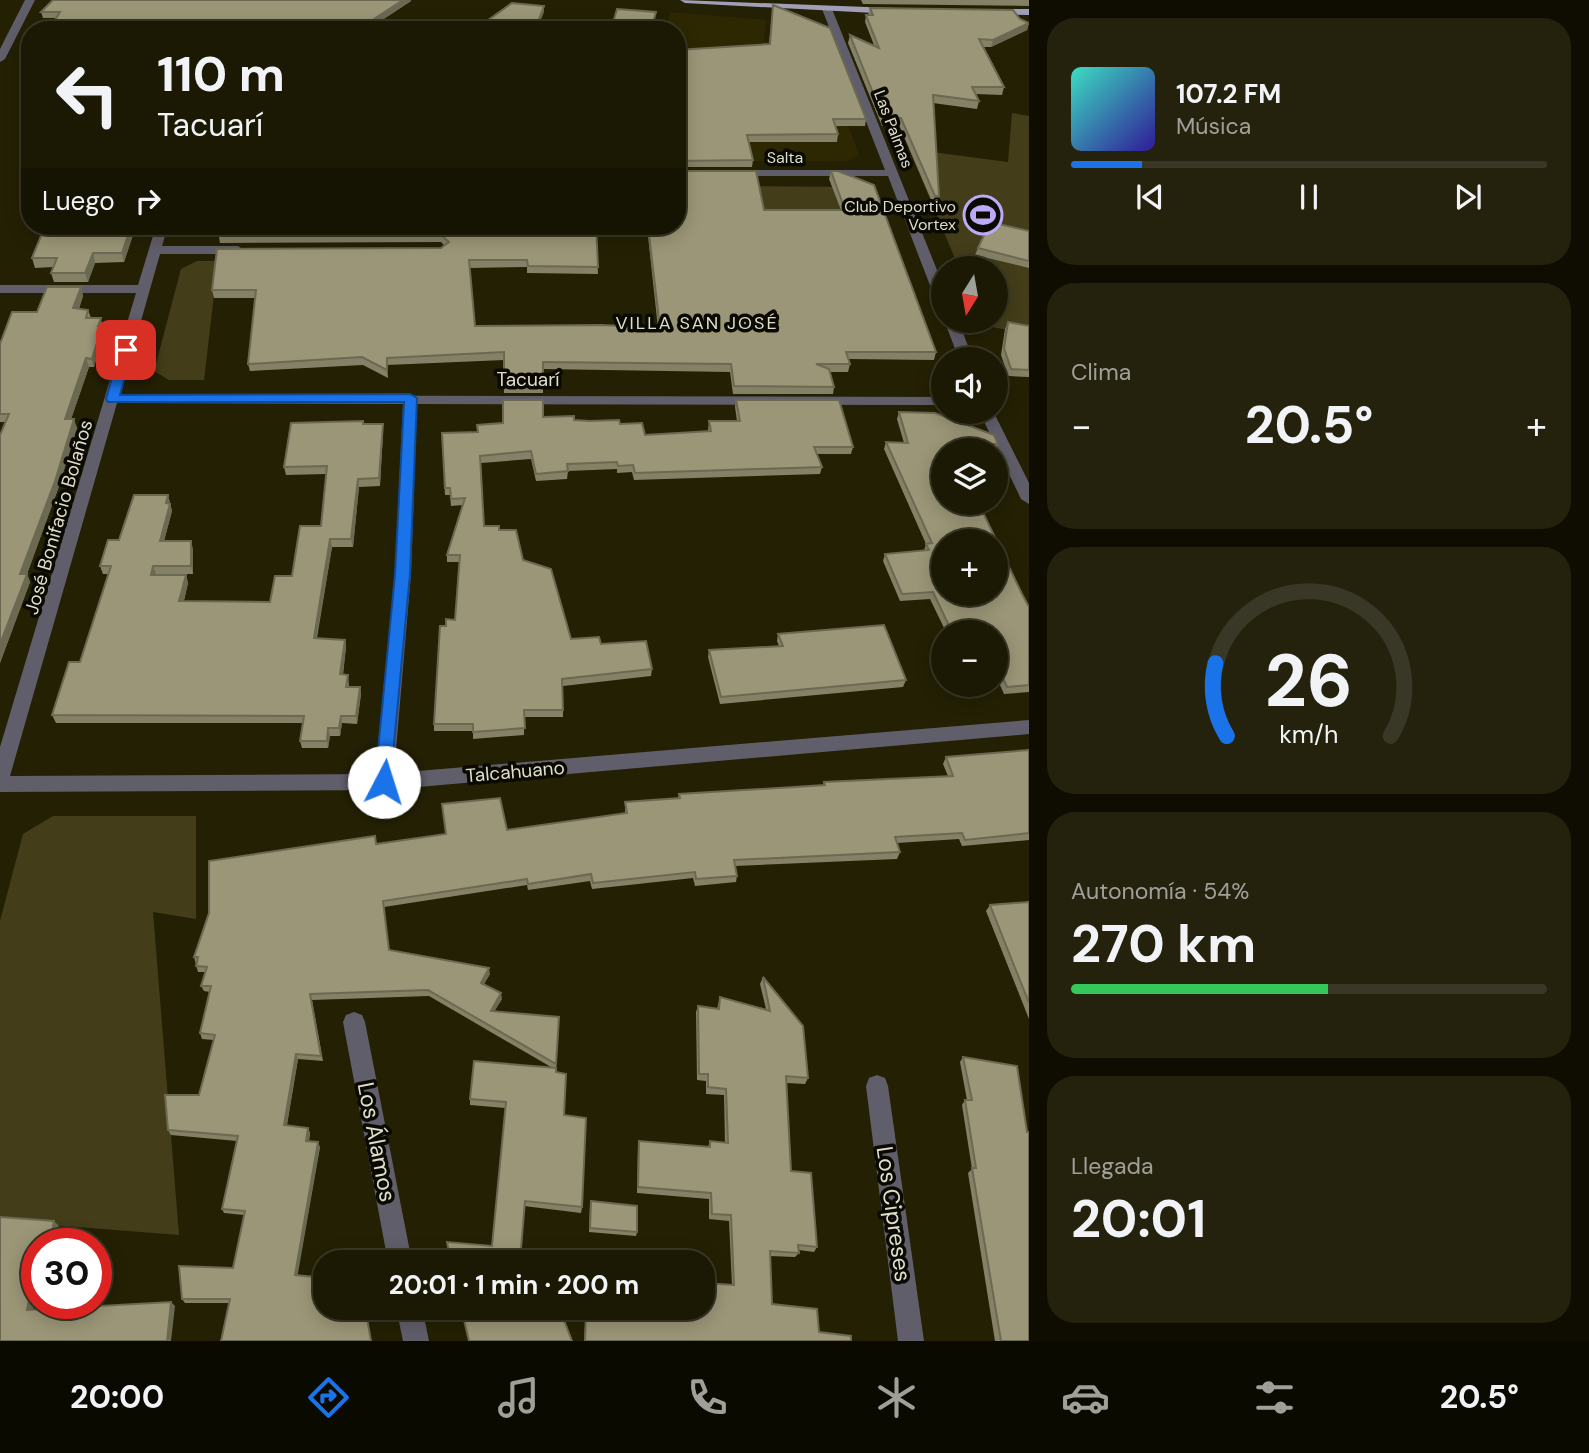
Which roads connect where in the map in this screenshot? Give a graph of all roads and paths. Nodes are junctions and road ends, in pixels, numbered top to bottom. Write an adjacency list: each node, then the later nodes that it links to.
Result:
1 (30, 0): 11 (street)
2 (685, 0): 3 (main road)
3 (822, 2): 6 (main road); 13 (street, Las Palmas)
4 (990, 2): 5 (main road)
5 (1029, 3)
6 (902, 6)
7 (975, 12): 8 (main road)
8 (1014, 12): 9 (main road); 10 (street)
9 (1029, 12)
10 (1029, 25)
11 (0, 59)
12 (719, 173): 13 (street, Salta)
13 (893, 173): 17 (street, Las Palmas)
14 (159, 235): 15 (street, José Bonifacio Bolaños)
15 (155, 250): 16 (street); 19 (street, José Bonifacio Bolaños)
16 (250, 250)
17 (931, 270)
18 (0, 289): 19 (street)
19 (144, 289): 21 (street, José Bonifacio Bolaños)
20 (410, 398): 21 (street, Tacuarí); 22 (street, Tacuarí); 27 (street)
21 (112, 399): 26 (street, José Bonifacio Bolaños)
22 (931, 401)
23 (992, 424): 24 (street)
24 (1029, 499)
25 (1029, 727): 27 (street, Talcahuano)
26 (0, 778)
27 (384, 782): 28 (street, Talcahuano)
28 (0, 784)
29 (354, 1022): 31 (street, Los Álamos)
30 (877, 1086): 34 (street, Los Cipreses)
31 (398, 1250)
32 (412, 1320): 33 (street)
33 (416, 1341)
34 (911, 1341)

